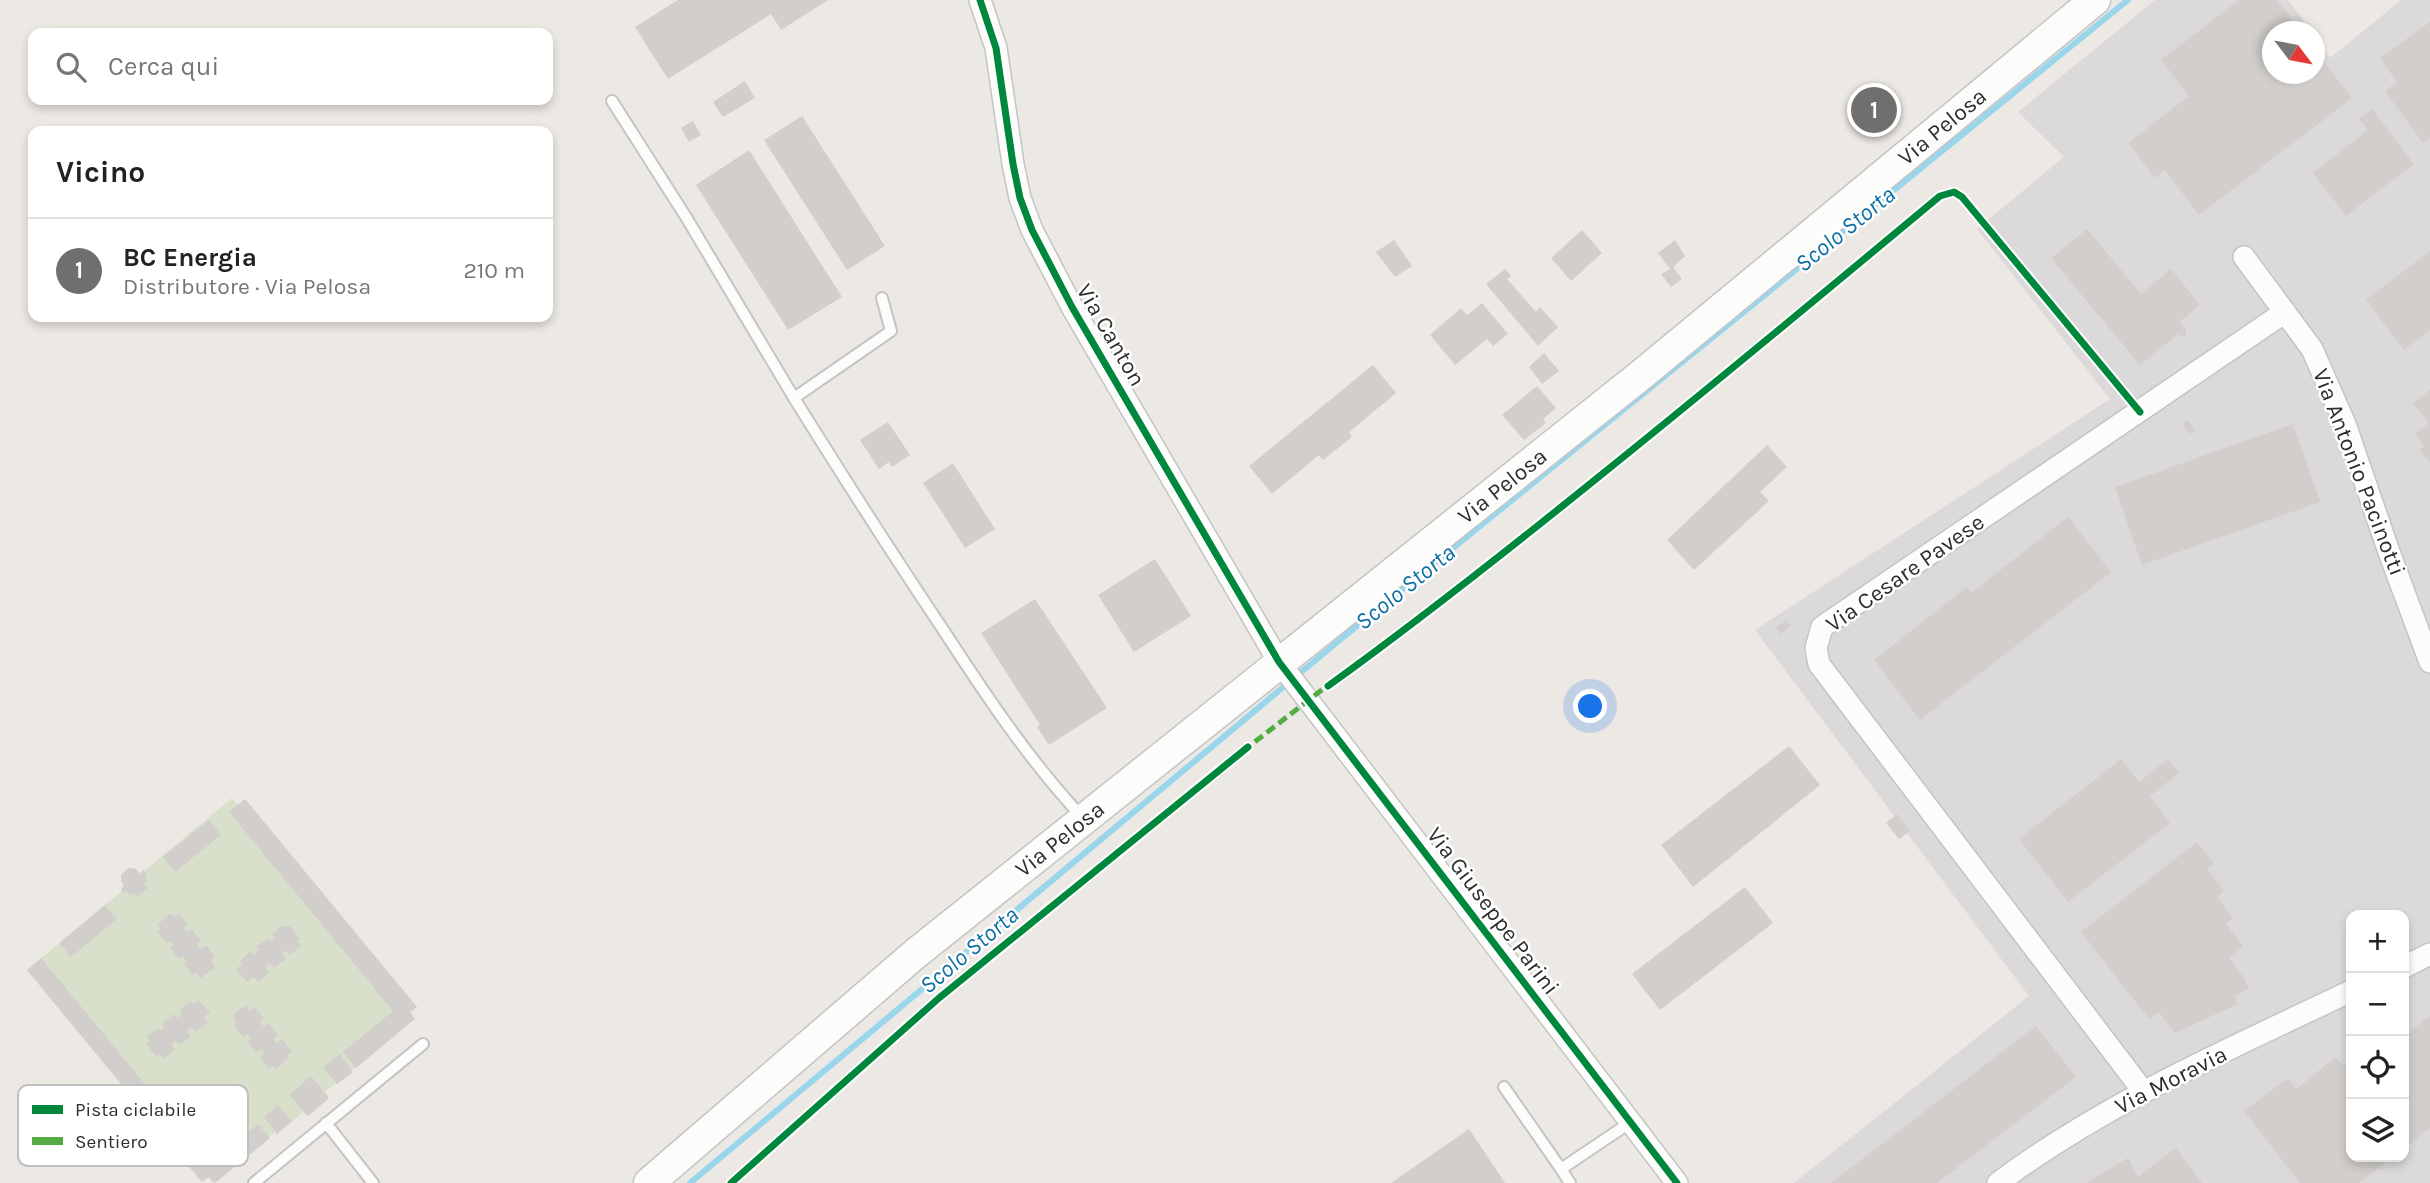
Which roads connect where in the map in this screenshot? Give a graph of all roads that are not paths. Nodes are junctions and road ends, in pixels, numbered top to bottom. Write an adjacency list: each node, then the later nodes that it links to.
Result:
1 (980, 0): 9 (street, Via Canton)
2 (2095, 0): 9 (main road, Via Pelosa)
3 (612, 101): 7 (lane)
4 (2244, 257): 6 (street, Via Antonio Pacinotti)
5 (882, 298): 7 (lane)
6 (2285, 312): 8 (street, Via Antonio Pacinotti); 16 (street, Via Cesare Pavese)
7 (794, 398): 10 (lane)
8 (2430, 662)
9 (1282, 666): 10 (main road, Via Pelosa); 17 (street, Via Giuseppe Parini)
10 (1084, 819): 22 (main road, Via Pelosa)
11 (2430, 954): 12 (street)
12 (2409, 964)
13 (2346, 993): 16 (street, Via Moravia)
14 (423, 1044): 18 (lane)
15 (1504, 1087): 19 (lane)
16 (2143, 1091): 25 (street, Via Moravia)
17 (1631, 1122): 19 (lane); 24 (street, Via Giuseppe Parini)
18 (326, 1123): 20 (lane); 21 (lane)
19 (1561, 1170): 23 (lane)
20 (254, 1183)
21 (373, 1183)
22 (649, 1183)
23 (1570, 1183)
24 (1678, 1183)
25 (1998, 1183)

